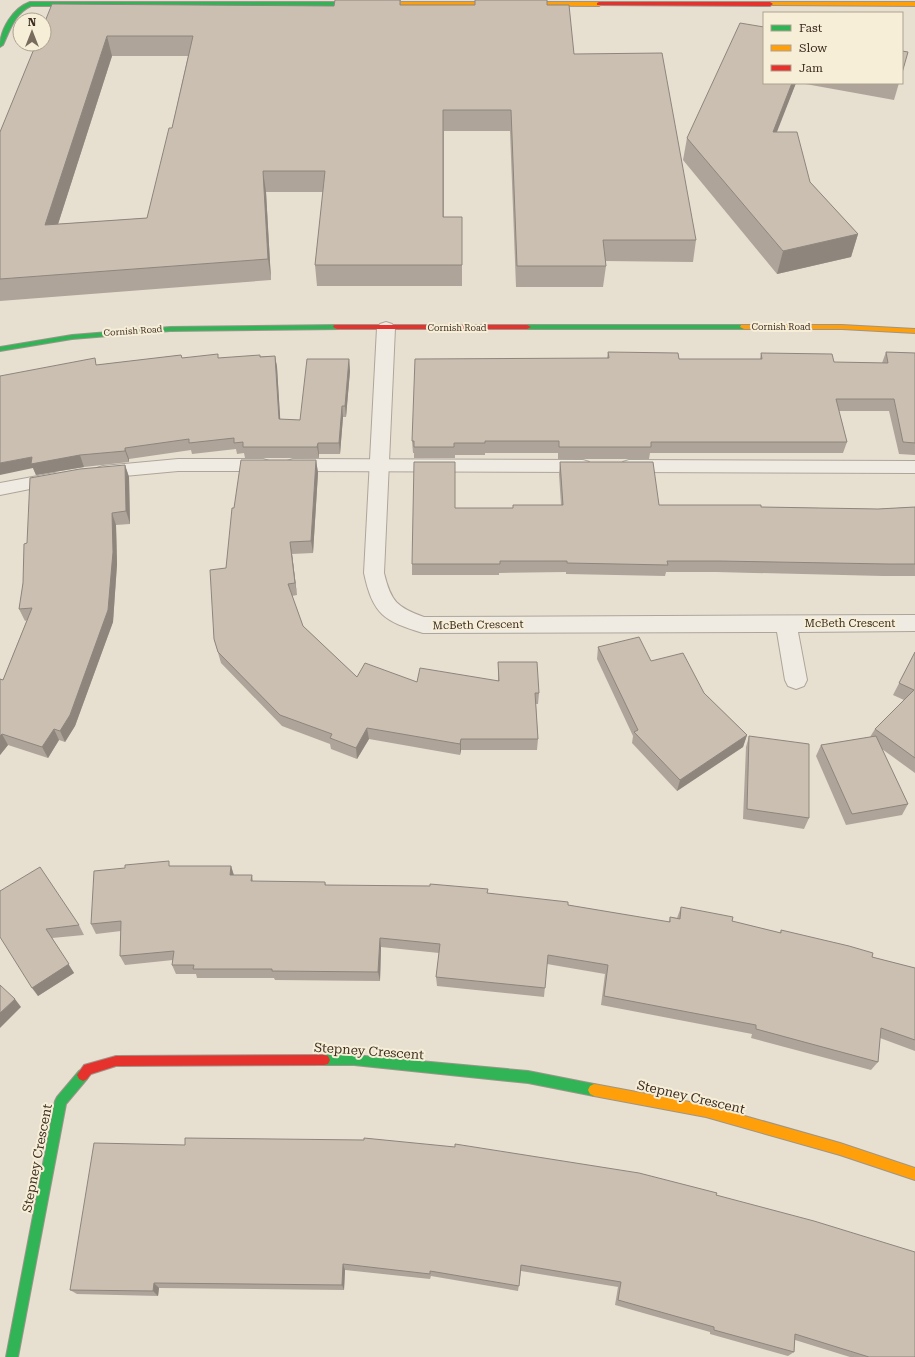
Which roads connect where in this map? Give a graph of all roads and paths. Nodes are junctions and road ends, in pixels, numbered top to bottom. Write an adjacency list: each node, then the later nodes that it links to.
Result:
1 (154, 2): 2 (street); 7 (street)
2 (305, 2): 3 (street)
3 (443, 2): 4 (street)
4 (580, 2): 5 (street)
5 (733, 2): 6 (street)
6 (915, 4)
7 (0, 45)
8 (386, 328): 9 (street, Cornish Road); 10 (street, Cornish Road); 11 (street, McBeth Crescent)
9 (915, 331)
10 (0, 349)
11 (380, 466): 12 (lane); 15 (lane); 18 (street, McBeth Crescent)
12 (600, 466)
13 (616, 466): 14 (lane)
14 (915, 467)
15 (91, 473)
16 (68, 477): 17 (lane)
17 (0, 489)
18 (786, 623): 19 (street, McBeth Crescent); 20 (street)
19 (915, 624)
20 (796, 680)
21 (915, 1174): 22 (street, Stepney Crescent)
22 (12, 1357)

